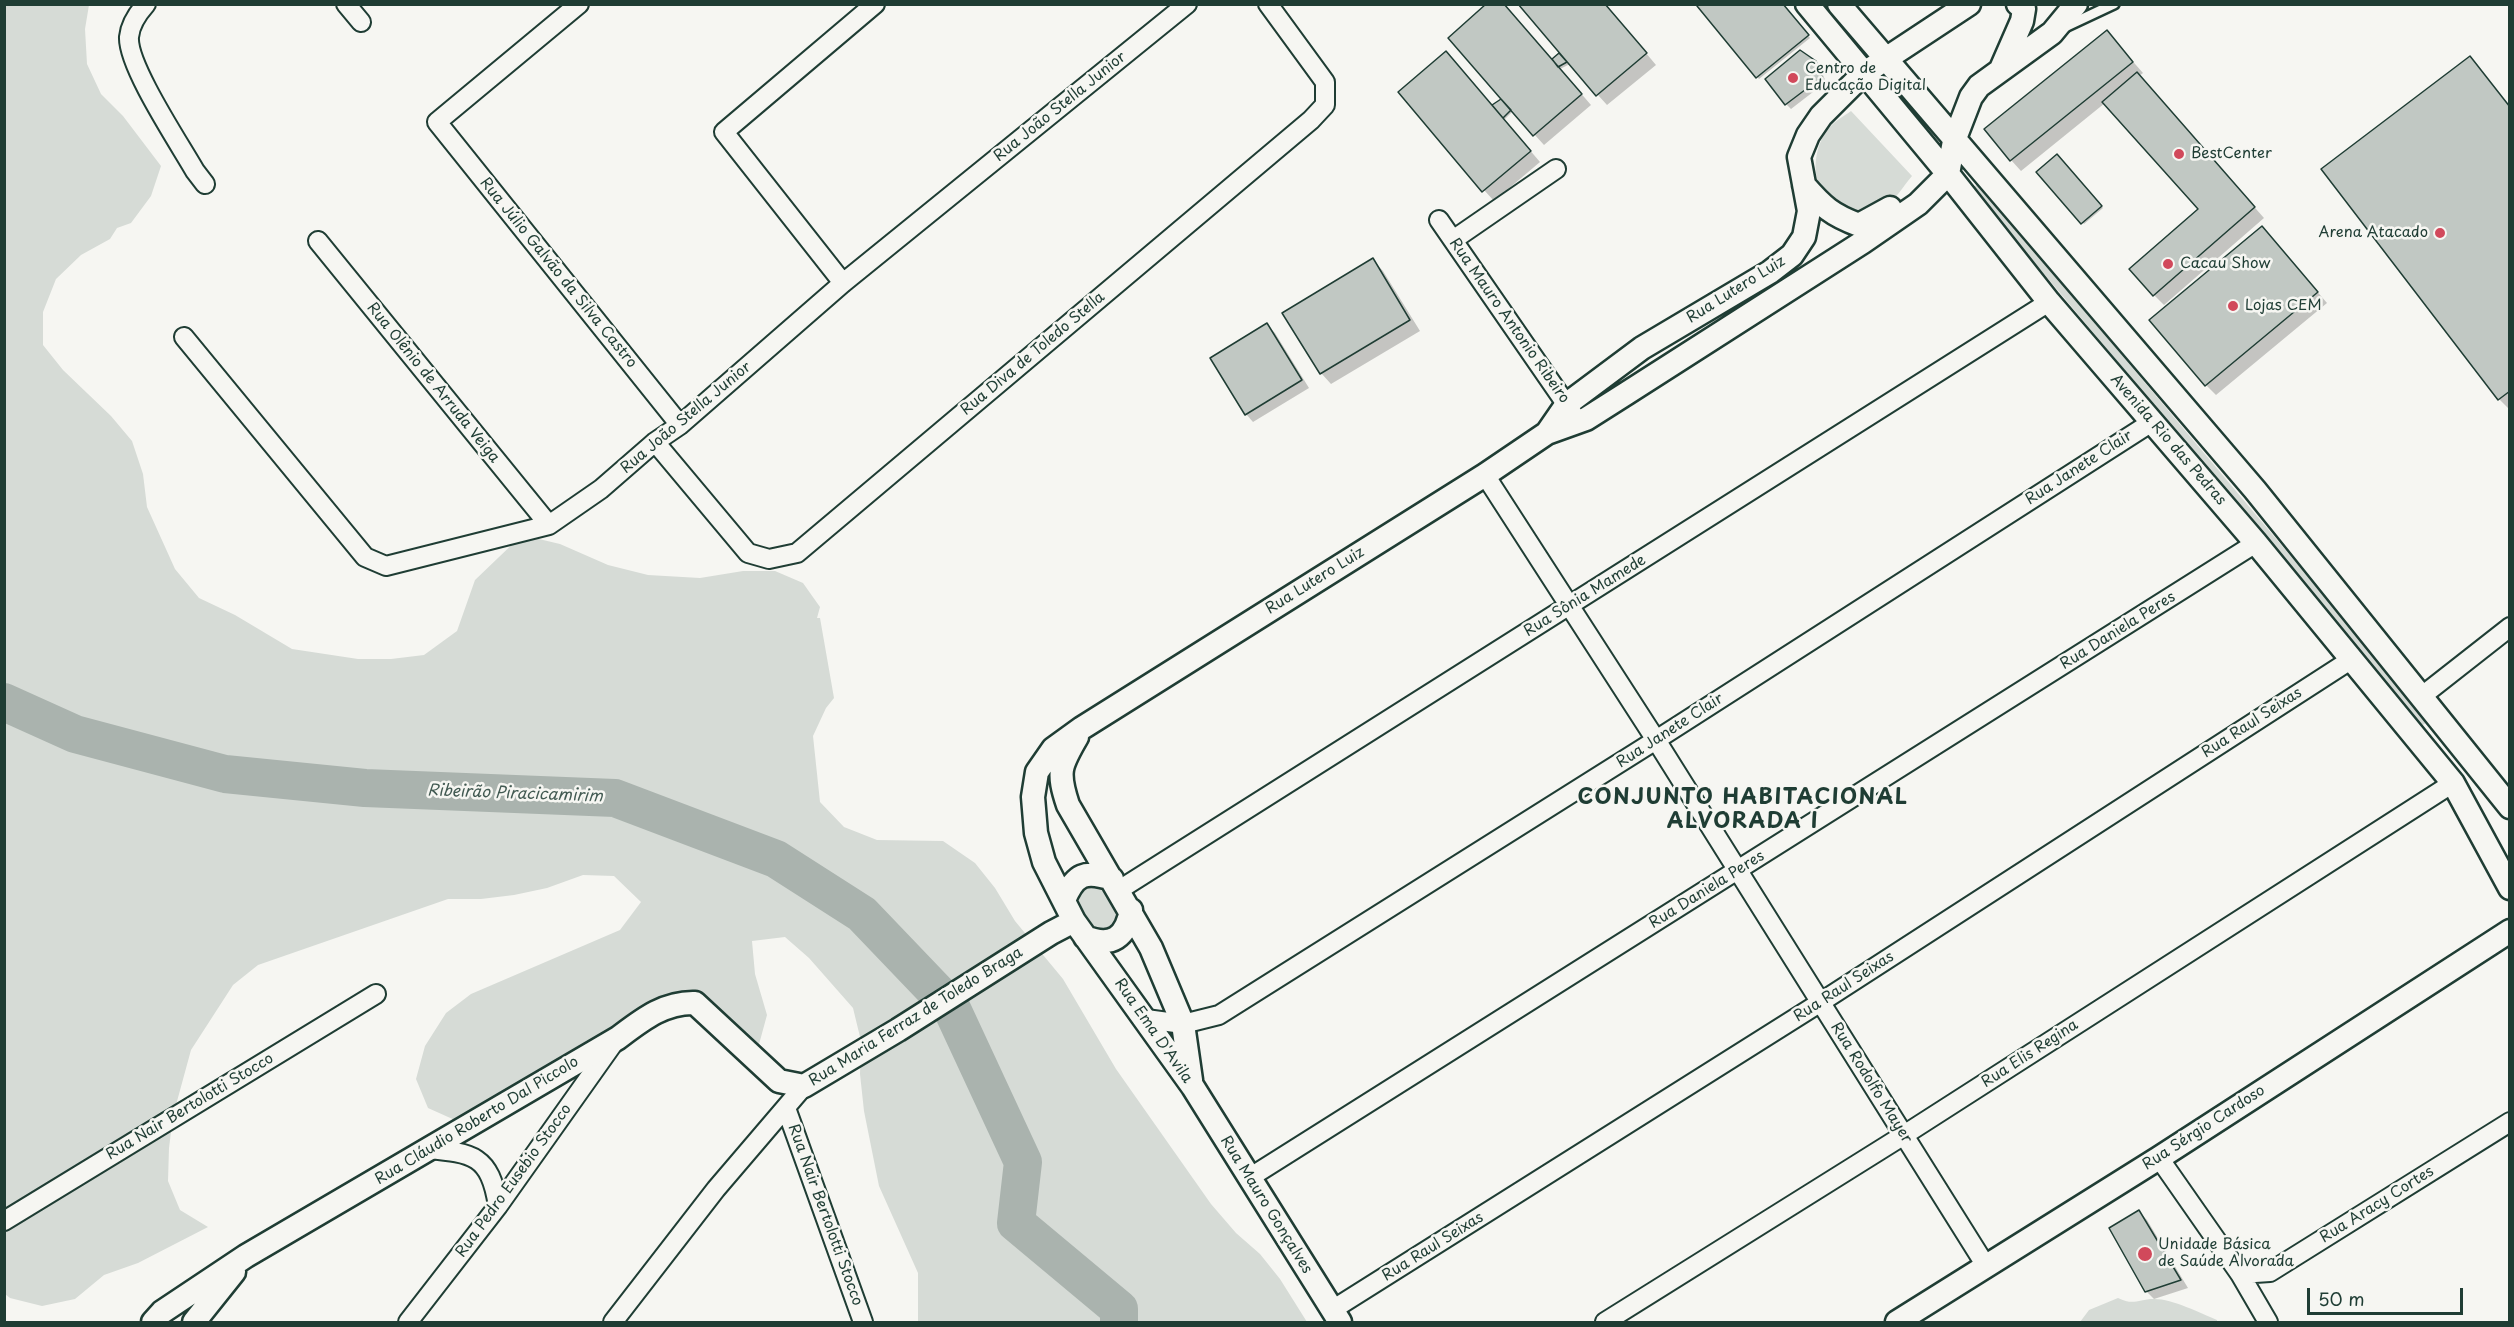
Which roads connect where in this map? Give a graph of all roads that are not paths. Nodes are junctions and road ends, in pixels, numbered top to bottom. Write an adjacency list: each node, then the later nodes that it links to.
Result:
1 (146, 4): 21 (street)
2 (346, 4): 13 (street)
3 (579, 4): 32 (street, Rua Júlio Galvão da Silva Castro)
4 (875, 4): 27 (street)
5 (1187, 4): 27 (street, Rua João Stella Junior)
6 (1268, 4): 33 (street, Rua Diva de Toledo Stella)
7 (1808, 4): 17 (street, Avenida Rio das Pedras)
8 (1839, 4): 15 (street)
9 (1969, 4): 15 (street, Rua Lutero Luiz)
10 (2018, 4): 16 (street)
11 (2076, 4): 14 (street)
12 (2114, 4): 14 (lane)
13 (361, 22)
14 (2052, 33): 16 (street)
15 (1886, 58): 17 (street, Rua Lutero Luiz); 18 (street)
16 (2000, 70): 18 (street)
17 (1863, 75): 20 (street, Avenida Rio das Pedras); 22 (street, Rua Lutero Luiz)
18 (1954, 141): 20 (street); 40 (street)
19 (1556, 170): 25 (street)
20 (1948, 174): 23 (street, Rua Lutero Luiz); 28 (street, Avenida Rio das Pedras)
21 (200, 177)
22 (1803, 184): 23 (street); 30 (street, Rua Lutero Luiz)
23 (1918, 204): 30 (street, Rua Lutero Luiz)
24 (1439, 220): 25 (street, Rua Mauro Antonio Ribeiro)
25 (1453, 240): 30 (street, Rua Mauro Antonio Ribeiro)
26 (318, 241): 35 (street, Rua Olênio de Arruda Veiga)
27 (843, 284): 32 (street, Rua João Stella Junior)
28 (2049, 302): 31 (street, Avenida Rio das Pedras); 37 (street, Rua Sônia Mamede)
29 (184, 338): 35 (street, Rua João Stella Junior)
30 (1573, 413): 34 (street, Rua Lutero Luiz)
31 (2152, 422): 36 (street, Avenida Rio das Pedras); 42 (street, Rua Janete Clair)
32 (680, 424): 33 (street, Rua João Stella Junior)
33 (655, 442): 35 (street, Rua João Stella Junior)
34 (1485, 475): 37 (street, Rua Rodolfo Mayer); 41 (street, Rua Lutero Luiz)
35 (549, 525)
36 (2256, 543): 39 (street, Avenida Rio das Pedras); 45 (street, Rua Daniela Peres)
37 (1571, 605): 42 (street, Rua Rodolfo Mayer); 46 (street, Rua Sônia Mamede)
38 (2510, 627): 40 (street)
39 (2352, 659): 43 (street, Avenida Rio das Pedras); 53 (street, Rua Raul Seixas)
40 (2422, 696): 44 (street)
41 (1082, 728): 46 (street, Rua Ema D'Avila); 48 (street, Rua Ema D'Avila)
42 (1656, 740): 45 (street, Rua Rodolfo Mayer); 55 (street, Rua Janete Clair)
43 (2453, 783): 47 (street, Avenida Rio das Pedras); 61 (street, Rua Elis Regina)
44 (2510, 807)
45 (1738, 871): 53 (street, Rua Rodolfo Mayer); 64 (street, Rua Daniela Peres)
46 (1115, 884): 48 (street); 49 (street, Rua Ema D'Avila)
47 (2510, 888)
48 (1064, 900): 50 (street, Rua Ema D'Avila)
49 (1131, 910): 50 (street); 55 (street, Rua Ema D'Avila)
50 (1079, 929): 54 (street, Rua Ema D'Avila); 57 (street, Rua Maria Ferraz de Toledo Braga)
51 (2510, 931): 63 (street, Rua Sérgio Cardoso)
52 (376, 994): 66 (street, Rua Nair Bertolotti Stocco)
53 (1821, 1002): 61 (street, Rua Rodolfo Mayer); 71 (street, Rua Raul Seixas)
54 (1146, 1019): 55 (street, Rua Janete Clair); 58 (street, Rua Ema D'Avila)
55 (1183, 1024): 58 (street, Rua Ema D'Avila)
56 (618, 1038): 57 (street, Rua Cláudio Roberto Dal Piccolo); 62 (street, Rua Cláudio Roberto Dal Piccolo); 65 (street, Rua Pedro Eusebio Stocco)
57 (804, 1086): 59 (street, Rua Maria Ferraz de Toledo Braga)
58 (1193, 1088): 64 (street, Rua Mauro Gonçalves)
59 (786, 1108): 70 (street, Rua Nair Bertolotti Stocco); 75 (street, Rua Maria Ferraz de Toledo Braga)
60 (2510, 1122): 69 (street, Rua Aracy Cortes)
61 (1904, 1135): 68 (street, Rua Rodolfo Mayer); 77 (street, Rua Elis Regina)
62 (427, 1149): 65 (street); 67 (street, Rua Cláudio Roberto Dal Piccolo)
63 (2159, 1158): 68 (street, Rua Sérgio Cardoso); 69 (street)
64 (1249, 1178): 71 (street, Rua Mauro Gonçalves)
65 (498, 1206): 74 (street, Rua Pedro Eusebio Stocco)
66 (4, 1221)
67 (246, 1256): 72 (street, Rua Cláudio Roberto Dal Piccolo); 73 (street)
68 (1986, 1266): 78 (street, Rua Sérgio Cardoso)
69 (2240, 1274): 79 (street)
70 (861, 1315): 76 (street)
71 (1336, 1316)
72 (153, 1319)
73 (194, 1323)
74 (408, 1323)
75 (613, 1323)
76 (846, 1323)
77 (1605, 1323)
78 (1897, 1323)
79 (2268, 1323)

